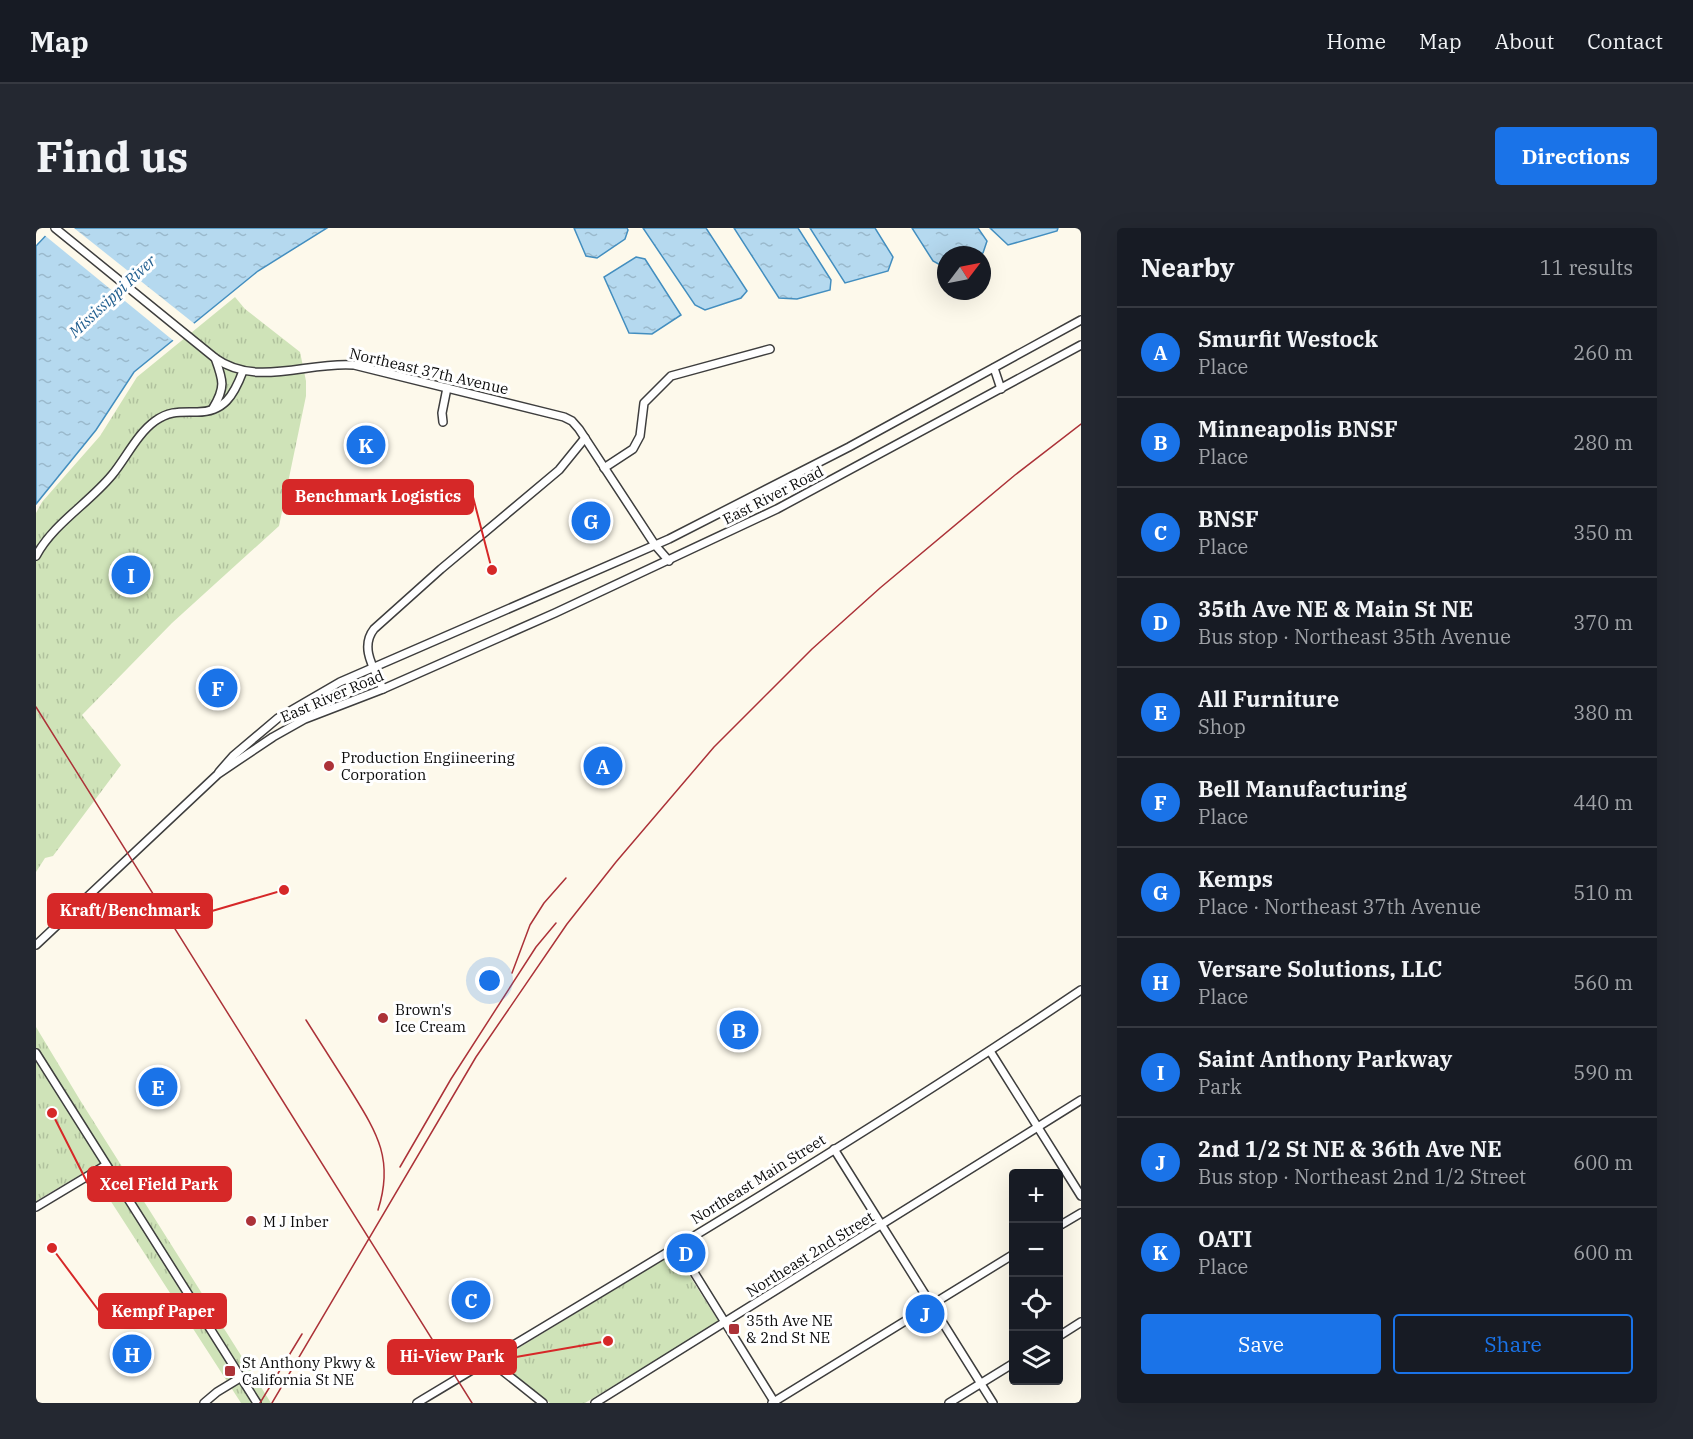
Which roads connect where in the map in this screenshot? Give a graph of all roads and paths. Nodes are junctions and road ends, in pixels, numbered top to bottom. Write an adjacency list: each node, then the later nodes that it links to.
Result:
1 (55, 228): 5 (street, Northeast 37th Avenue)
2 (1081, 320): 6 (street, East River Road)
3 (1081, 345): 9 (street, East River Road)
4 (770, 349): 13 (street)
5 (216, 358): 7 (street, Northeast 37th Avenue); 10 (street)
6 (994, 368): 9 (street); 14 (street, East River Road)
7 (243, 371): 8 (street, Northeast 37th Avenue); 10 (street)
8 (447, 388): 11 (street); 12 (street, Northeast 37th Avenue)
9 (1001, 389): 16 (street, East River Road)
10 (213, 408): 15 (street)
11 (443, 422)
12 (585, 438): 13 (street, Northeast 37th Avenue); 17 (street)
13 (604, 468): 14 (street, Northeast 37th Avenue)
14 (655, 546): 16 (street, Northeast 37th Avenue); 17 (street, East River Road)
15 (36, 556)
16 (669, 561): 18 (street, East River Road)
17 (374, 667): 18 (street); 19 (street, East River Road)
18 (383, 689): 19 (street, East River Road)
19 (218, 774): 20 (street)
20 (36, 945)
21 (1081, 990): 22 (street, Northeast Main Street)
22 (990, 1051): 25 (street); 26 (street, Northeast Main Street)
23 (36, 1053): 27 (street)
24 (1081, 1101): 25 (street, Northeast 2nd Street)
25 (1039, 1128): 28 (street); 32 (street, Northeast 2nd Street)
26 (834, 1149): 32 (street); 33 (street, Northeast Main Street)
27 (106, 1165): 29 (street); 41 (street)
28 (1081, 1196)
29 (36, 1207)
30 (1081, 1213): 31 (street)
31 (1063, 1224)
32 (882, 1225): 35 (street); 37 (street, Northeast 2nd Street)
33 (676, 1245): 37 (street); 39 (street, Northeast Main Street)
34 (1009, 1257): 35 (street)
35 (931, 1304): 42 (street); 44 (street)
36 (1081, 1322): 38 (street)
37 (725, 1323): 44 (street); 48 (street, Northeast 2nd Street)
38 (1063, 1333)
39 (489, 1360): 46 (street, Northeast Main Street); 47 (street)
40 (1009, 1366): 42 (street)
41 (240, 1378): 43 (street); 45 (street)
42 (981, 1383): 49 (street); 50 (street)
43 (256, 1402)
44 (774, 1402)
45 (204, 1403)
46 (417, 1403)
47 (543, 1403)
48 (595, 1403)
49 (949, 1403)
50 (993, 1403)

